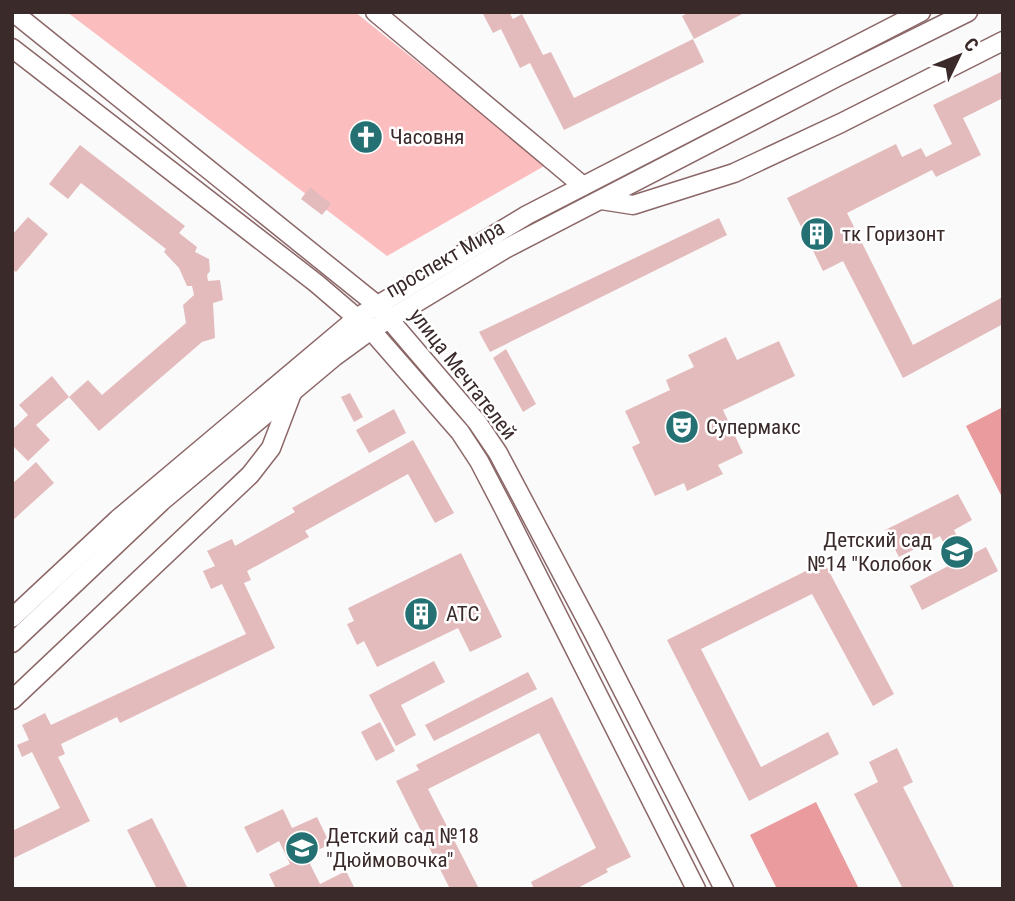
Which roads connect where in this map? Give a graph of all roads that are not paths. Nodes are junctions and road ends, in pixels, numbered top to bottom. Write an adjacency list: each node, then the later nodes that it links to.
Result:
1 (13, 12): 9 (street, улица Мечтателей)
2 (375, 12): 7 (street)
3 (921, 12): 7 (street, проспект Мира)
4 (968, 12): 8 (street, проспект Мира)
5 (1003, 41): 8 (street)
6 (12, 48): 10 (street, улица Мечтателей)
7 (583, 186): 9 (street, проспект Мира)
8 (601, 200): 9 (street, проспект Мира)
9 (383, 312): 10 (street, проспект Мира); 16 (street, улица Мечтателей)
10 (364, 324): 11 (street, проспект Мира); 12 (street, проспект Мира); 15 (street, улица Мечтателей)
11 (293, 390): 13 (street, проспект Мира); 14 (street)
12 (12, 618)
13 (12, 643)
14 (12, 700)
15 (696, 889)
16 (724, 889)

